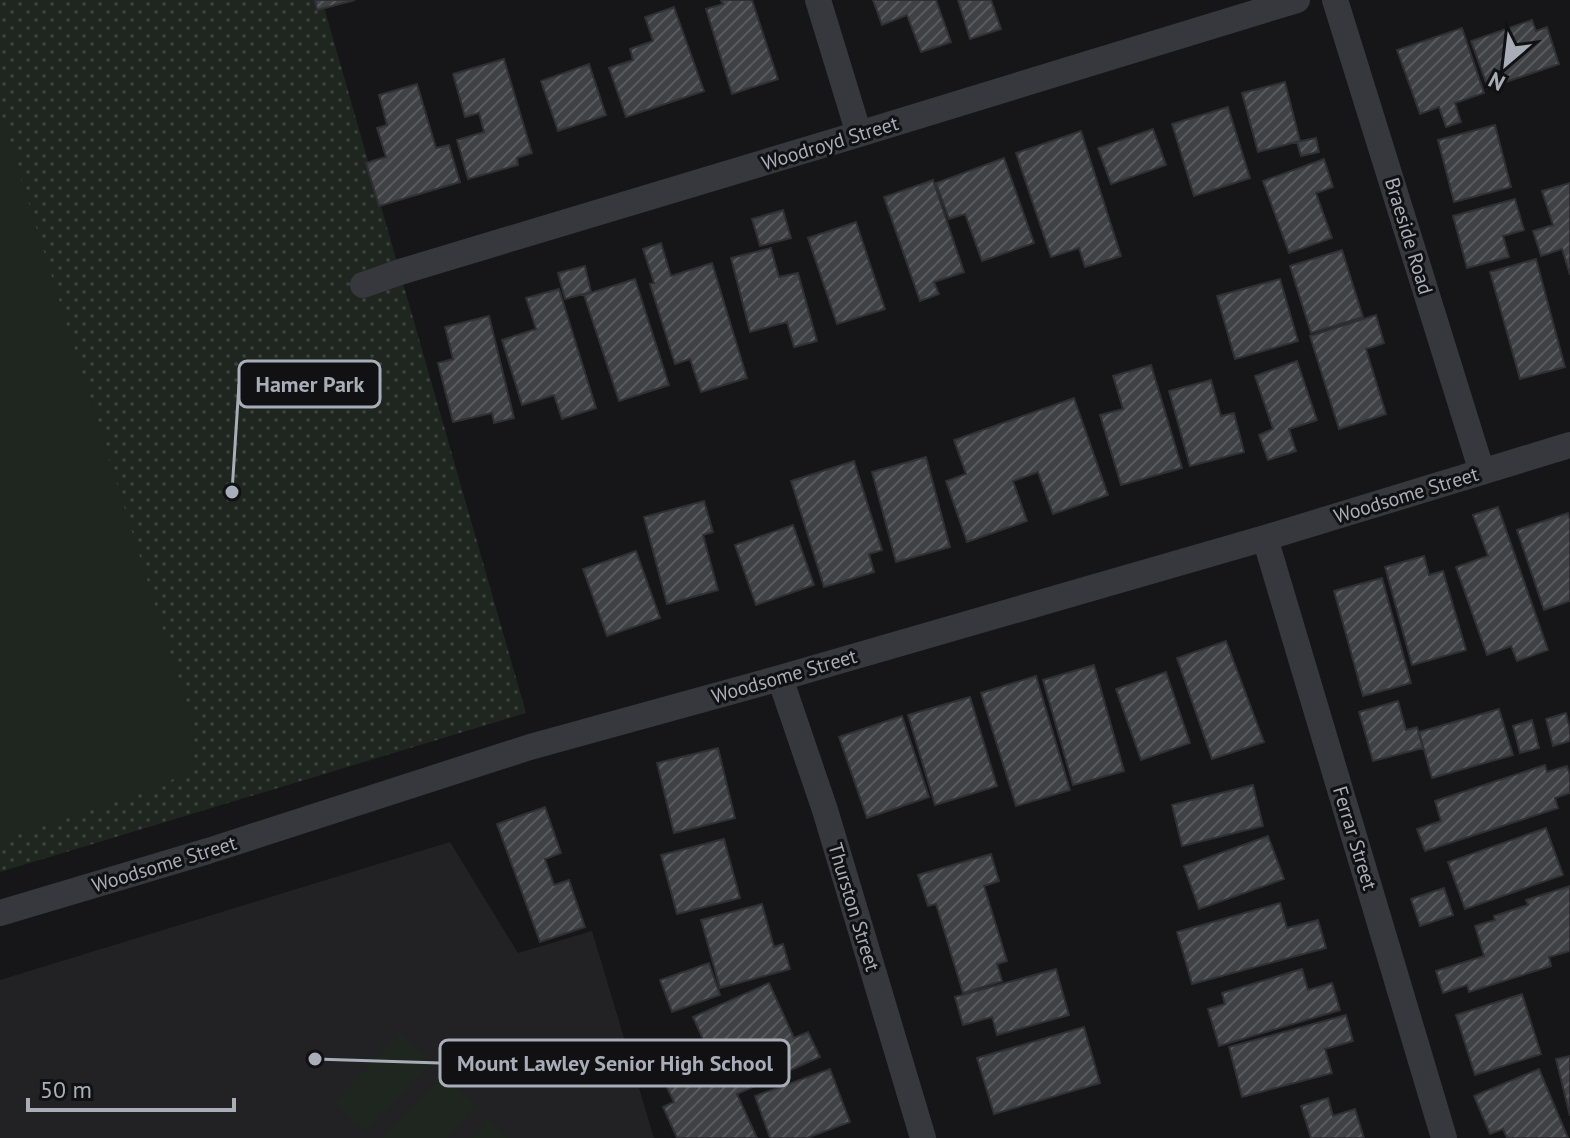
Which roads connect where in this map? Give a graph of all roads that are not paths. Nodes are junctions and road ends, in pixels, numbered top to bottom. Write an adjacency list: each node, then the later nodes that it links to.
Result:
1 (818, 0): 4 (street)
2 (1297, 0): 4 (street, Woodroyd Street)
3 (1335, 0): 7 (street, Braeside Road)
4 (859, 134): 5 (street, Woodroyd Street)
5 (363, 285)
6 (1570, 445): 7 (street, Woodsome Street)
7 (1482, 472): 8 (street, Woodsome Street)
8 (1265, 538): 9 (street, Woodsome Street); 12 (street, Ferrar Street)
9 (780, 678): 10 (street, Woodsome Street); 11 (street, Thurston Street)
10 (0, 913)
11 (923, 1138)
12 (1444, 1138)

